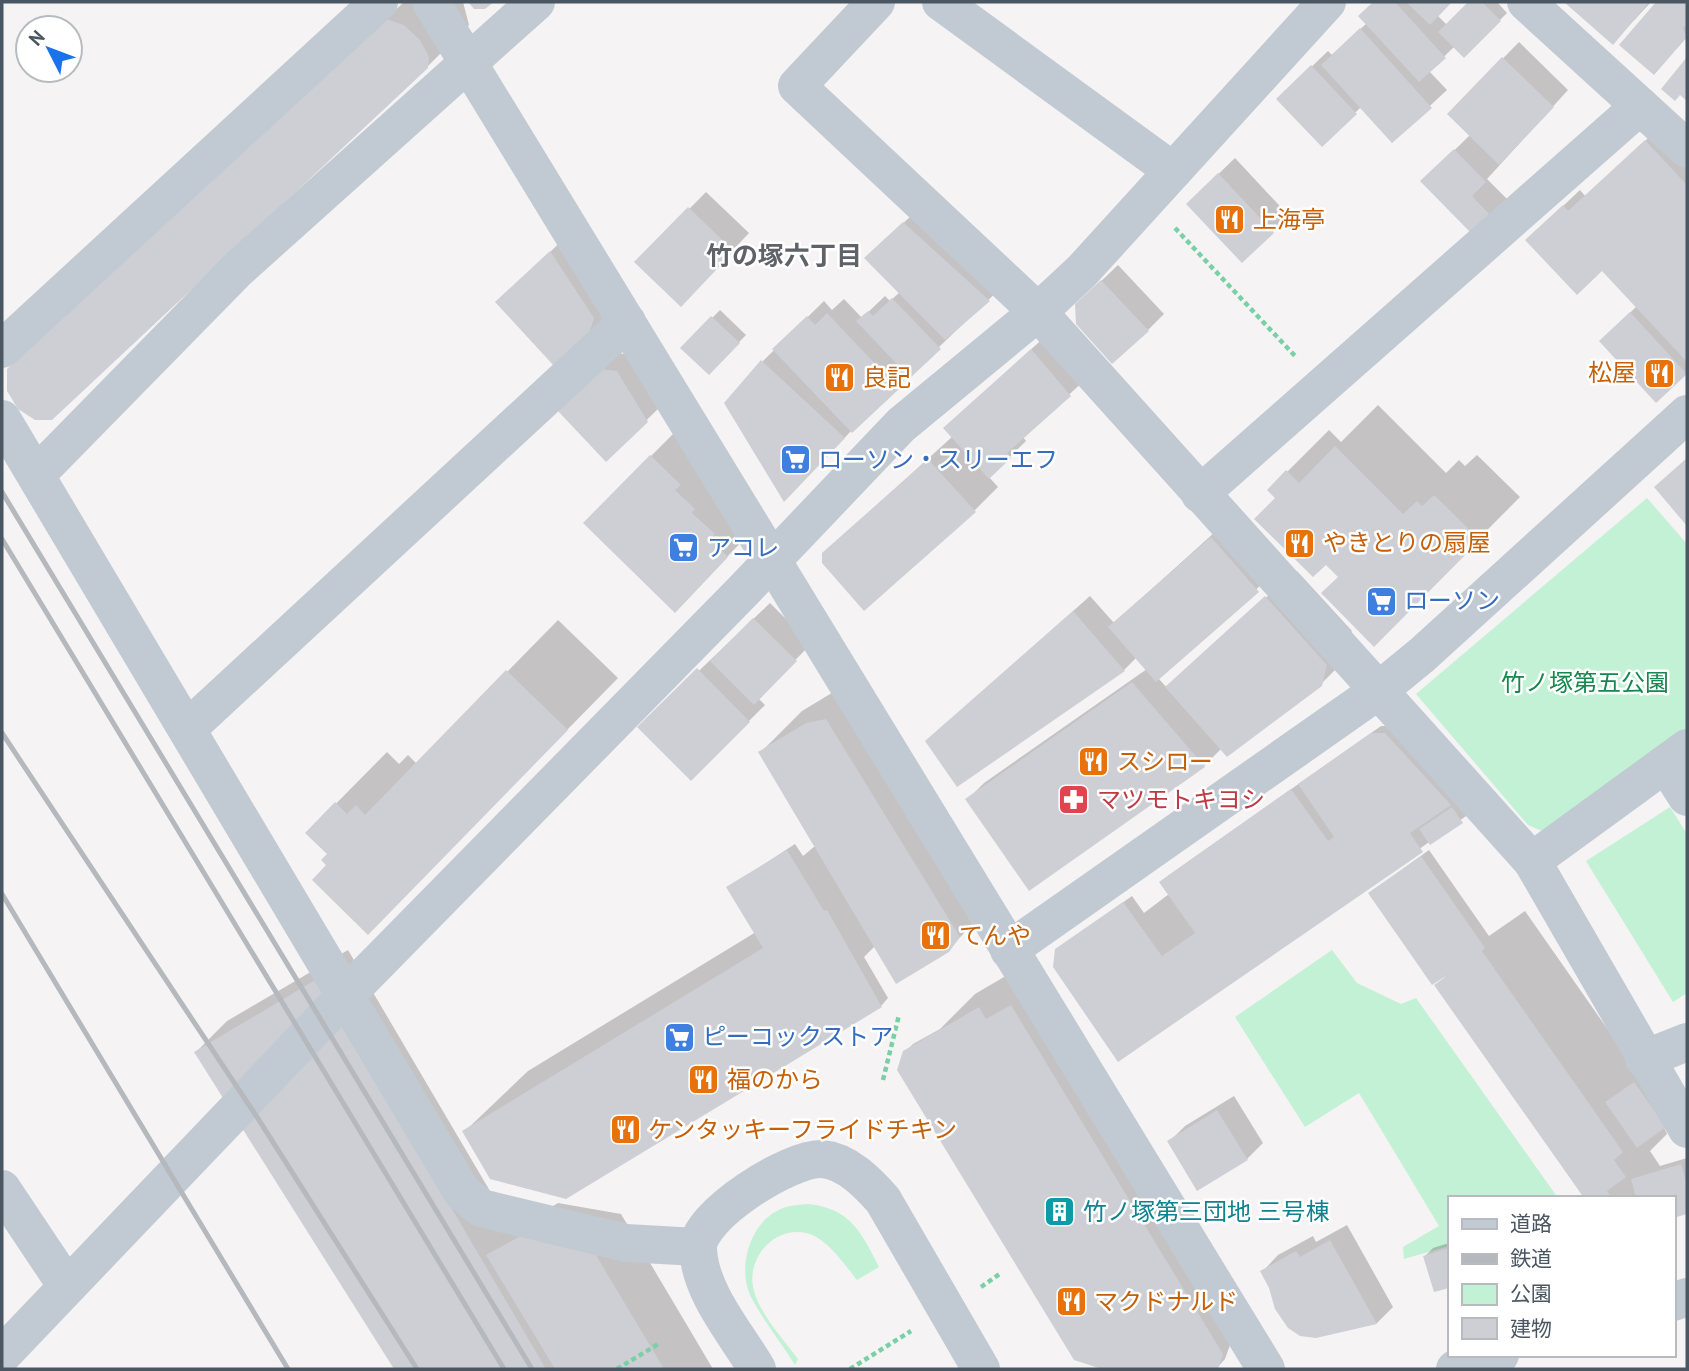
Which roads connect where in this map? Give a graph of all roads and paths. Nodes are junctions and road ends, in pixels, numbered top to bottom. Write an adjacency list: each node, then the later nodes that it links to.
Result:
1 (379, 2): 15 (street)
2 (431, 2): 8 (street)
3 (536, 2): 8 (street)
4 (876, 2): 13 (street)
5 (941, 2): 11 (street)
6 (1327, 2): 11 (street)
7 (1526, 2): 9 (street)
8 (467, 62): 14 (street); 19 (street)
9 (1640, 106): 10 (street); 16 (street)
10 (1687, 149)
11 (1173, 170): 12 (street)
12 (1147, 200): 13 (street); 16 (path)
13 (1038, 312): 20 (street); 21 (street)
14 (627, 323): 21 (street); 23 (street)
15 (2, 349)
16 (1324, 386): 20 (street)
17 (1687, 414): 22 (street)
18 (2, 419): 19 (street)
19 (36, 475): 23 (street)
20 (1200, 494): 22 (street)
21 (771, 562): 27 (street); 28 (street)
22 (1378, 691): 26 (street); 27 (street)
23 (187, 729): 28 (street)
24 (1677, 756): 25 (street); 26 (street)
25 (1687, 797)
26 (1532, 861): 31 (street)
27 (1009, 950): 43 (street)
28 (346, 995): 35 (street); 36 (street)
29 (899, 1015): 32 (path)
30 (1687, 1042): 31 (street)
31 (1644, 1059): 33 (street)
32 (883, 1080)
33 (1687, 1129)
34 (2, 1189): 36 (street)
35 (697, 1247): 41 (street); 42 (street)
36 (66, 1285): 38 (street)
37 (660, 1343): 40 (path)
38 (2, 1355)
39 (1494, 1357): 44 (street)
40 (617, 1369)
41 (757, 1369)
42 (981, 1369)
43 (1266, 1369)
44 (1455, 1369)

